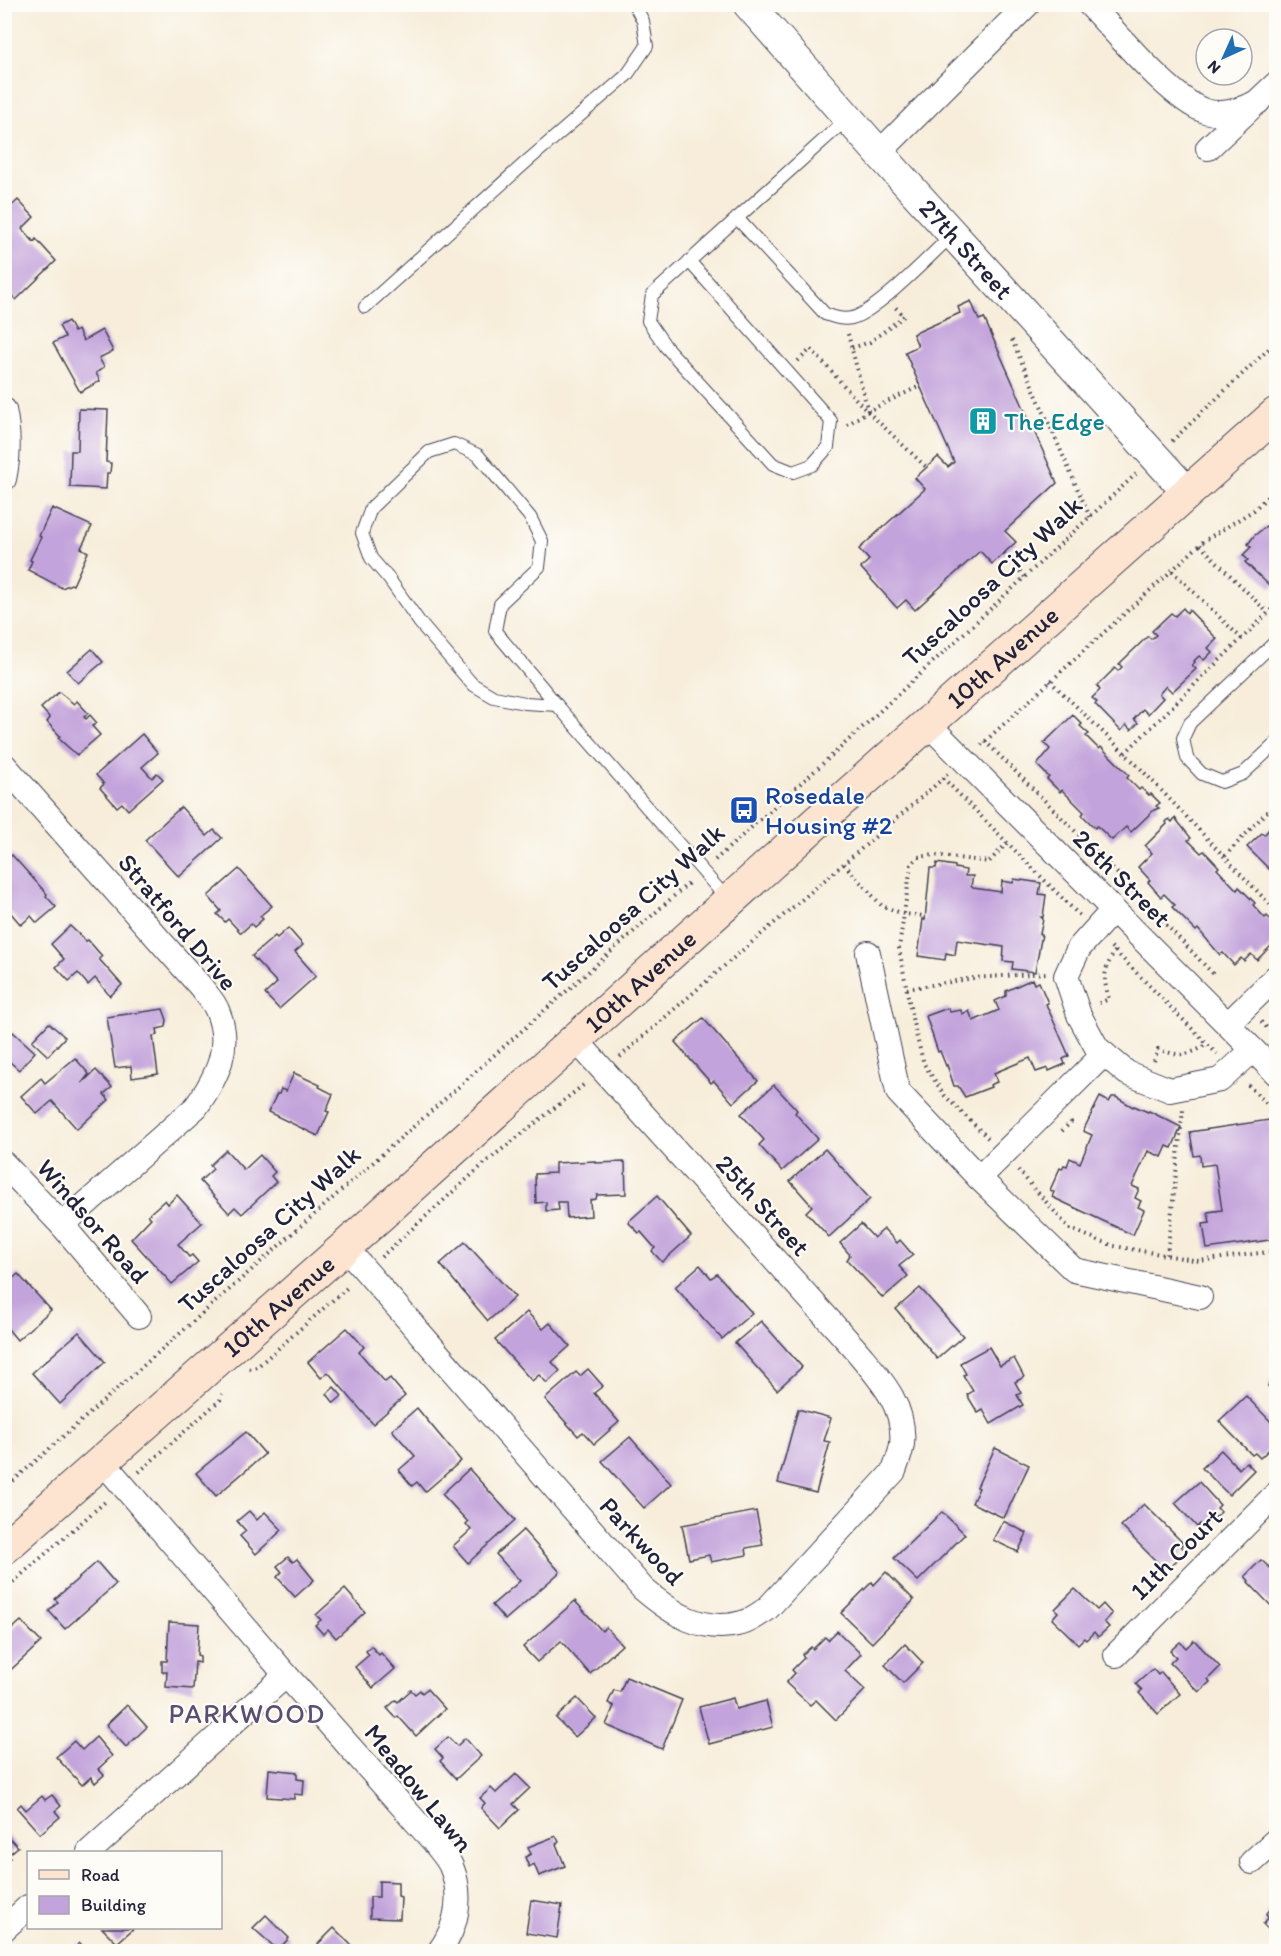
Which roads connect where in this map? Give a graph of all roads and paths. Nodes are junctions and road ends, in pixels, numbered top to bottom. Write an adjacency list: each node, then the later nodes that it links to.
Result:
1 (634, 4): 14 (lane)
2 (748, 4): 7 (street, 27th Street)
3 (1028, 4): 9 (street)
4 (1089, 4): 6 (street)
5 (1276, 84): 6 (street)
6 (1258, 102): 8 (street)
7 (848, 118): 9 (street, 27th Street); 10 (lane)
8 (1208, 148)
9 (879, 153): 11 (street, 27th Street)
10 (737, 218): 12 (lane); 15 (lane)
11 (954, 234): 13 (lane); 23 (street, 27th Street)
12 (689, 261): 19 (lane); 19 (lane)
13 (886, 297): 15 (lane); 18 (path)
14 (365, 307)
15 (844, 319): 18 (path)
16 (1010, 336): 28 (path)
17 (1276, 342): 23 (path, Tuscaloosa City Walk)
18 (852, 348): 21 (path)
19 (787, 371): 21 (path)
20 (4, 410): 25 (street)
21 (868, 411): 24 (path)
22 (1276, 414): 27 (main road, 10th Avenue)
23 (1155, 456): 27 (street, 27th Street); 28 (path, Tuscaloosa City Walk)
24 (926, 467)
25 (4, 479)
26 (1276, 489): 29 (path)
27 (1188, 493): 39 (main road, 10th Avenue)
28 (1090, 517): 32 (path, Tuscaloosa City Walk)
29 (1200, 545): 31 (path); 34 (path)
30 (1004, 553): 32 (path)
31 (1172, 570): 35 (path); 37 (path)
32 (1025, 577): 49 (path, Tuscaloosa City Walk)
33 (1276, 605): 34 (path)
34 (1268, 613): 35 (path)
35 (1242, 639): 42 (path)
36 (1276, 641): 41 (lane)
37 (1050, 681): 40 (path); 42 (path)
38 (557, 705): 38 (lane); 49 (lane)
39 (928, 724): 43 (street, 26th Street); 50 (main road, 10th Avenue)
40 (985, 741): 43 (path); 59 (path)
41 (1276, 743)
42 (1125, 753): 47 (path)
43 (964, 760): 48 (path); 51 (street, 26th Street)
44 (4, 765): 80 (street, Stratford Drive)
45 (1276, 802): 47 (path)
46 (1007, 843): 53 (path)
47 (1225, 856): 52 (path)
48 (844, 864): 53 (path); 70 (path)
49 (703, 871): 50 (lane); 91 (path, Tuscaloosa City Walk)
50 (729, 901): 65 (main road, 10th Avenue)
51 (1113, 909): 63 (street, 26th Street); 68 (street)
52 (1276, 911)
53 (904, 914): 54 (path); 60 (path)
54 (925, 916)
55 (1115, 951): 61 (path)
56 (868, 953): 79 (street)
57 (1050, 973): 60 (path)
58 (1276, 977): 62 (street)
59 (1217, 978)
60 (907, 989): 77 (path)
61 (1093, 1005)
62 (1245, 1007): 63 (street); 64 (path)
63 (1228, 1024): 67 (street, 26th Street)
64 (1276, 1036)
65 (575, 1039): 70 (street, 25th Street); 83 (main road, 10th Avenue)
66 (1208, 1044): 69 (path)
67 (1253, 1050): 68 (street); 71 (street, 26th Street)
68 (1104, 1054): 77 (street)
69 (1152, 1067)
70 (604, 1071): 83 (path); 88 (street, 25th Street)
71 (1276, 1073)
72 (1175, 1108): 73 (path)
73 (1183, 1108): 74 (path); 82 (path)
74 (1192, 1109)
75 (1065, 1115): 76 (path)
76 (1054, 1139)
77 (1003, 1154): 79 (street); 82 (path)
78 (4, 1164): 80 (street, Windsor Road)
79 (979, 1178): 84 (street)
80 (62, 1225): 85 (street, Windsor Road)
81 (1276, 1251): 82 (path)
82 (1167, 1255)
83 (355, 1259): 86 (path); 88 (street, Parkwood); 89 (main road, 10th Avenue)
84 (1200, 1297)
85 (139, 1316)
86 (246, 1371)
87 (223, 1389): 90 (path)
88 (901, 1416)
89 (102, 1461): 90 (street, Meadow Lawn); 93 (main road, 10th Avenue)
90 (123, 1486): 94 (path); 96 (street, Meadow Lawn)
91 (4, 1489)
92 (1276, 1494): 95 (street, 11th Court)
93 (4, 1548)
94 (4, 1590)
95 (1116, 1655)
96 (286, 1675): 98 (street); 102 (street, Meadow Lawn)
97 (1276, 1840): 99 (street)
98 (90, 1851)
99 (1252, 1862)
100 (27, 1908): 101 (street)
101 (4, 1929)
102 (438, 1952)

